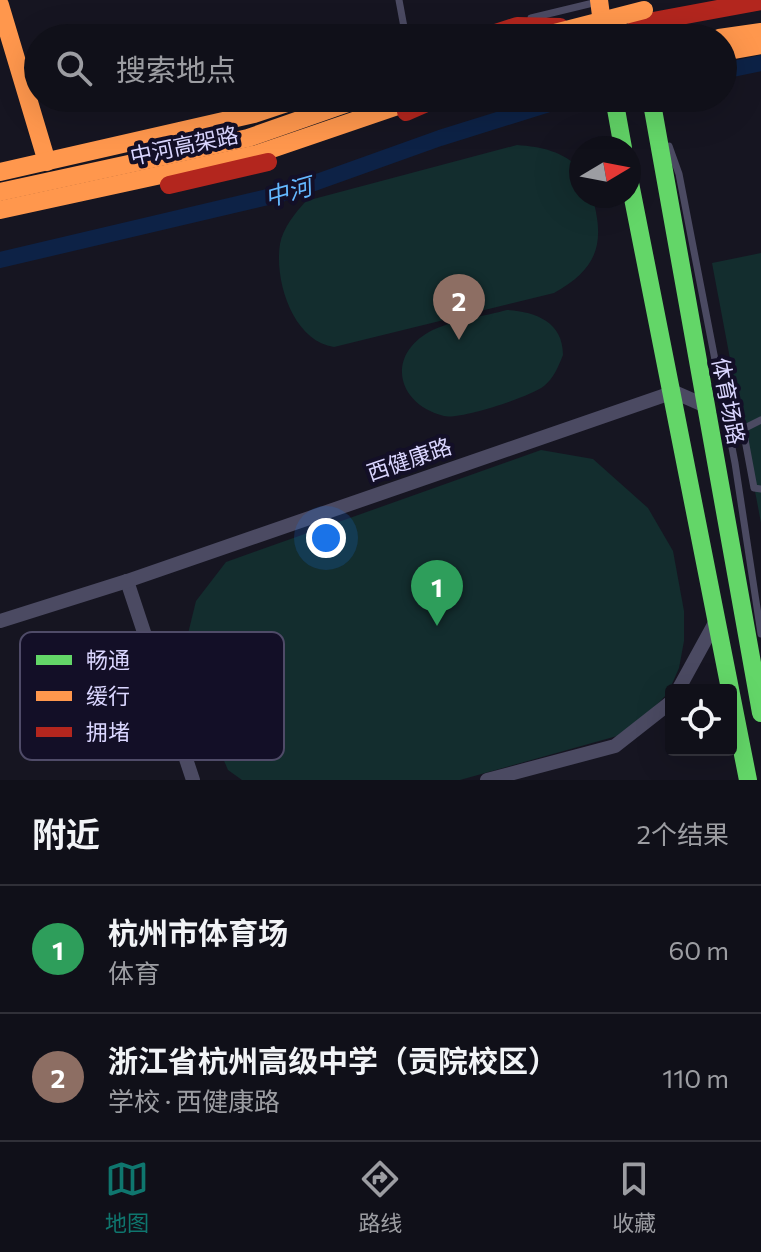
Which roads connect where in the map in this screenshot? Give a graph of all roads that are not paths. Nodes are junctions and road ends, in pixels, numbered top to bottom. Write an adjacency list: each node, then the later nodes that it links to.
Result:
1 (399, 0): 8 (lane)
2 (601, 0): 9 (lane); 10 (main road)
3 (684, 0): 11 (main road)
4 (700, 0): 11 (main road)
5 (761, 1): 11 (main road)
6 (0, 5): 17 (main road)
7 (761, 11): 12 (main road)
8 (403, 24)
9 (521, 24)
10 (602, 24)
11 (635, 24)
12 (709, 24)
13 (761, 32): 14 (main road)
14 (737, 35)
15 (761, 45): 16 (main road)
16 (737, 49)
17 (24, 85)
18 (32, 112): 26 (main road)
19 (260, 112): 26 (main road)
20 (322, 112): 28 (main road, 中河高架路)
21 (391, 112): 30 (main road, 中河高架路)
22 (396, 112): 31 (main road)
23 (617, 112): 25 (main road)
24 (653, 112): 32 (main road, 体育场路)
25 (621, 136)
26 (47, 162): 27 (main road)
27 (0, 172)
28 (0, 192)
29 (635, 208): 33 (main road)
30 (0, 210)
31 (0, 221)
32 (690, 281): 34 (main road, 体育场路); 37 (lane)
33 (674, 392): 34 (street); 39 (street, 西健康路); 41 (main road)
34 (706, 406): 37 (main road, 体育场路)
35 (761, 420): 36 (lane)
36 (749, 461): 37 (lane); 38 (lane)
37 (726, 464): 40 (main road, 体育场路); 44 (lane)
38 (761, 489)
39 (127, 581): 42 (street, 西健康路); 43 (street)
40 (738, 590): 45 (lane); 48 (main road, 体育场路)
41 (717, 619): 46 (street); 52 (main road)
42 (0, 621)
43 (144, 632)
44 (761, 634)
45 (761, 651)
46 (681, 684)
47 (665, 707): 51 (street)
48 (761, 713)
49 (186, 760): 50 (street)
50 (193, 780)
51 (487, 780)
52 (748, 780)

